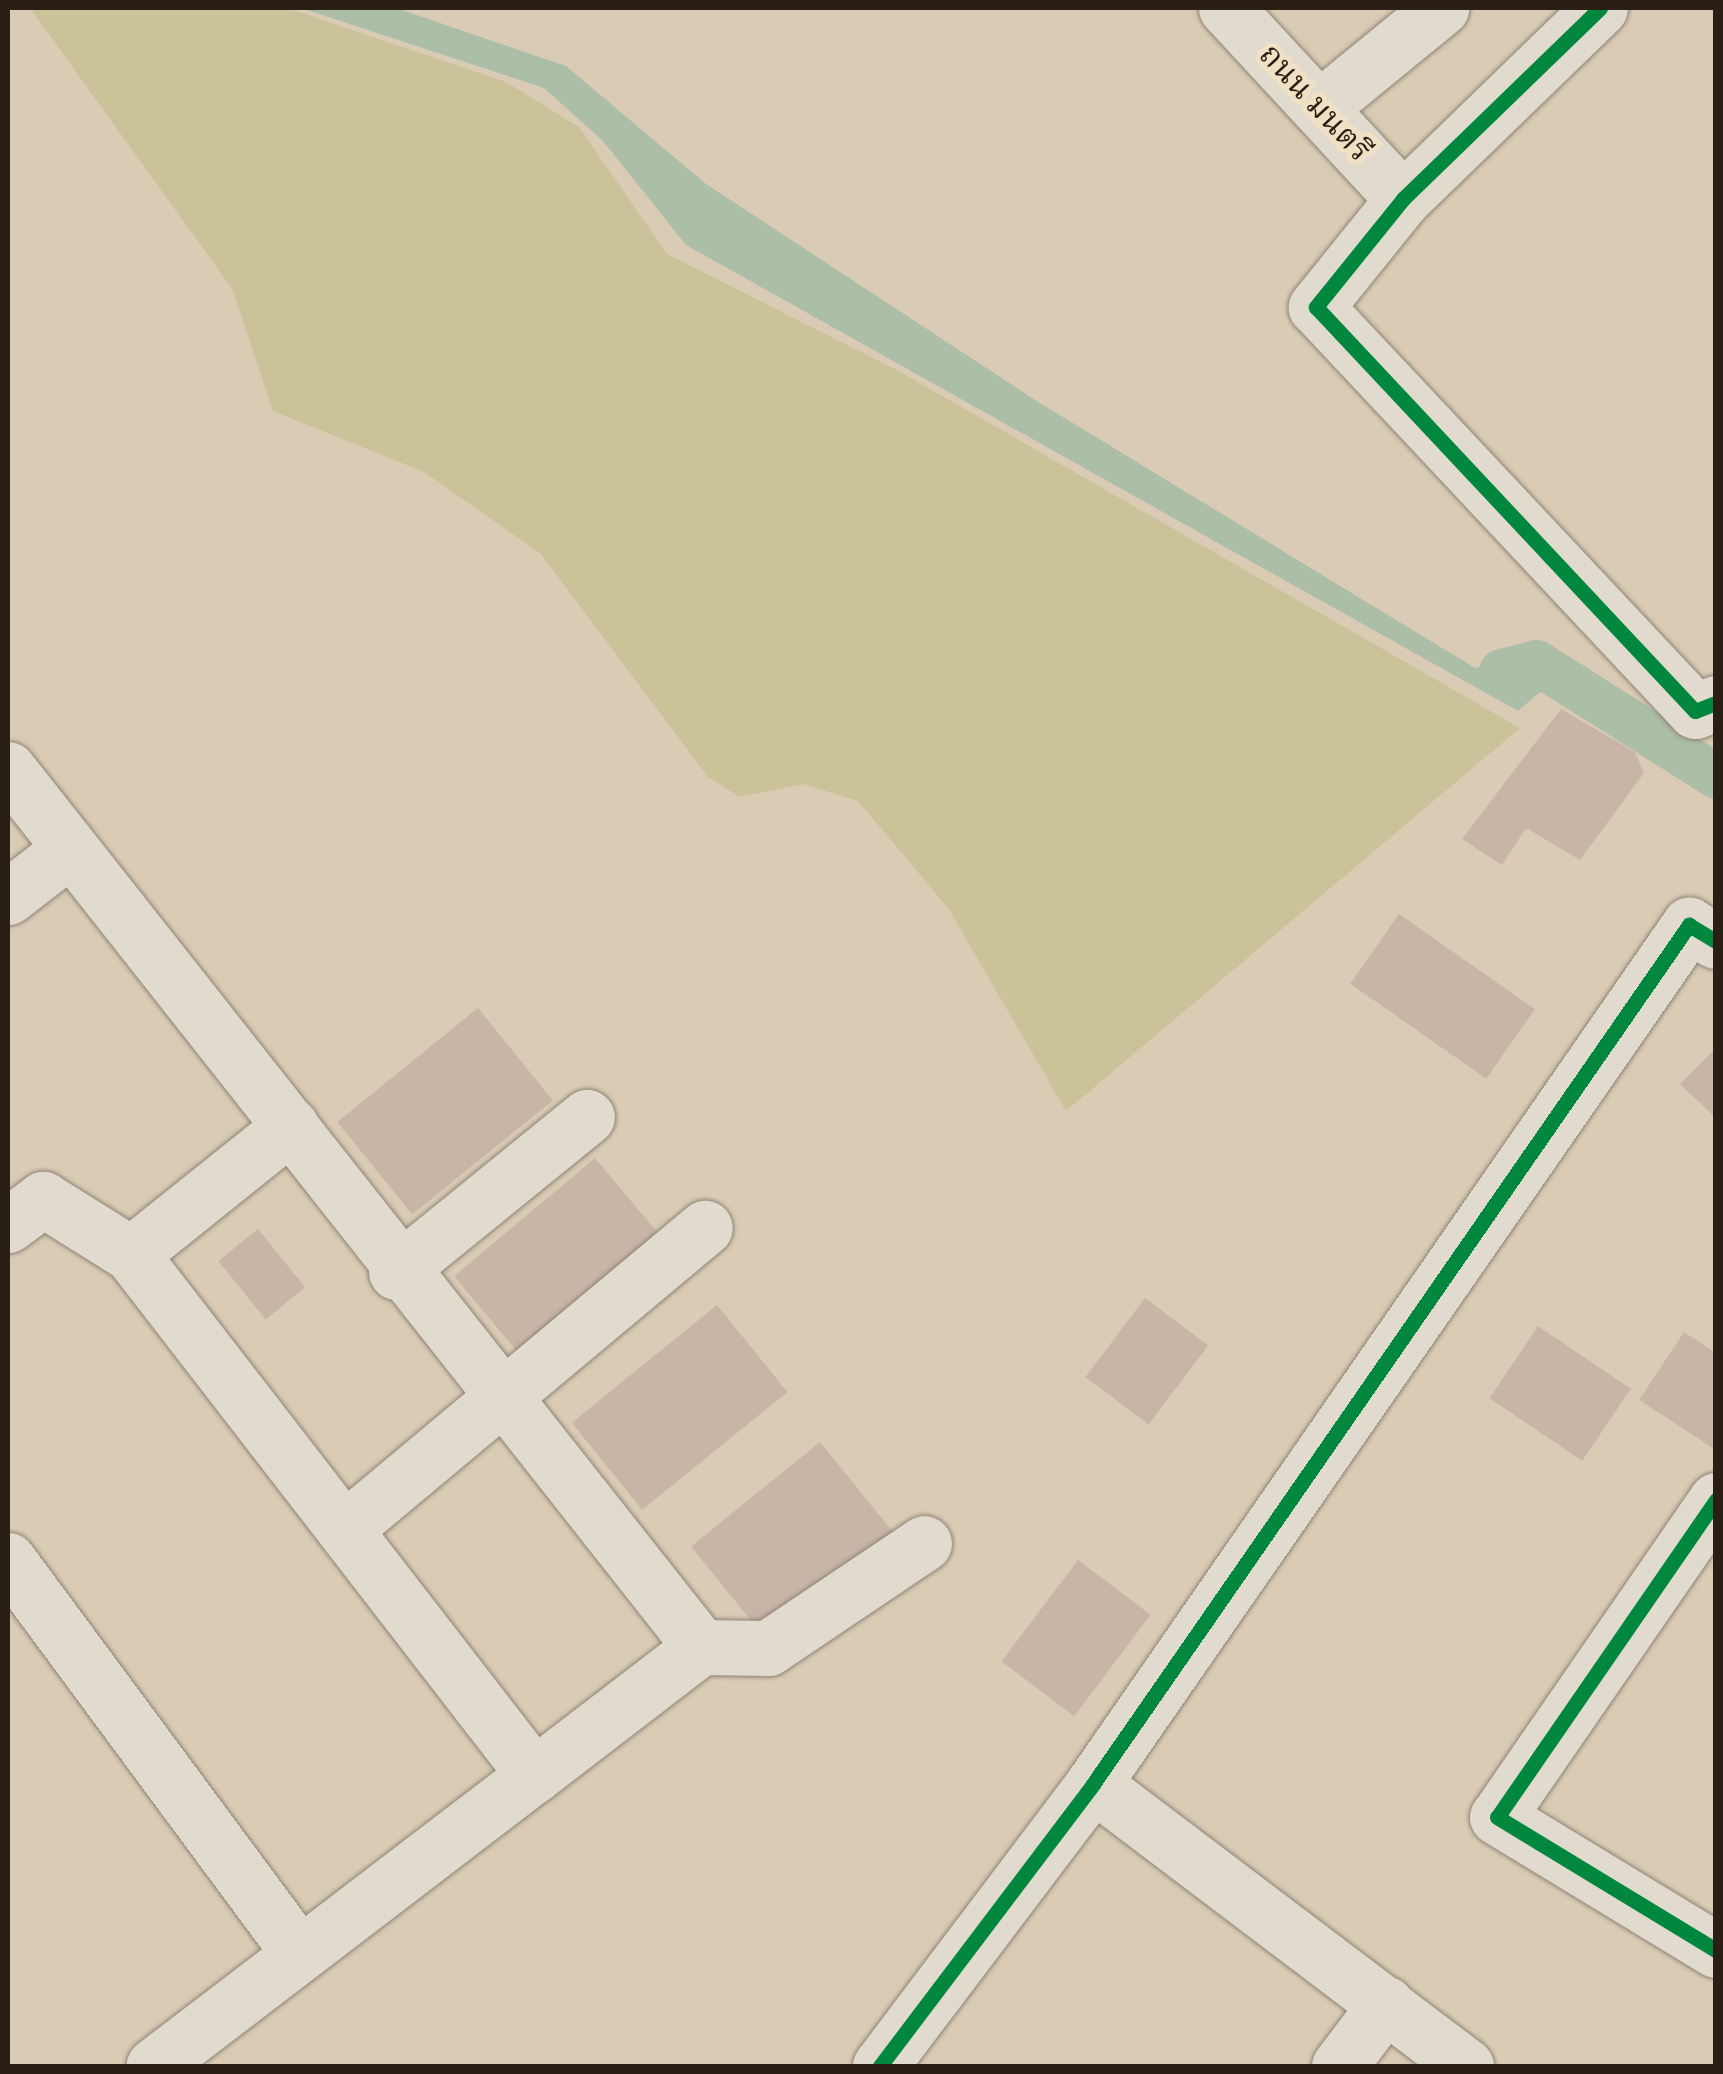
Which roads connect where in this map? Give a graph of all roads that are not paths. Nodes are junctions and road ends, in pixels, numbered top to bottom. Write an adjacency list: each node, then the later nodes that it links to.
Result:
1 (1226, 8): 4 (street, ถนน มนตรี)
2 (1441, 8): 4 (street)
3 (1600, 8): 5 (street)
4 (1319, 108): 5 (street, ถนน มนตรี)
5 (1403, 199): 6 (street)
6 (1716, 702)
7 (8, 769): 8 (street)
8 (66, 853): 9 (street); 12 (street)
9 (8, 898)
10 (1716, 941): 24 (street)
11 (587, 1117): 16 (street)
12 (291, 1126): 15 (street); 16 (street)
13 (8, 1225): 15 (street)
14 (705, 1228): 17 (street)
15 (132, 1254): 19 (street)
16 (396, 1272): 17 (street)
17 (507, 1393): 19 (street); 22 (street)
18 (1716, 1500): 25 (street)
19 (348, 1526): 23 (street)
20 (924, 1543): 22 (street)
21 (8, 1560): 26 (street)
22 (701, 1647): 23 (street)
23 (534, 1775): 26 (street)
24 (1094, 1784): 27 (street); 29 (street)
25 (1716, 1950)
26 (300, 1954): 28 (street)
27 (1386, 2004): 30 (street); 31 (street)
28 (183, 2058)
29 (880, 2066)
30 (1339, 2066)
31 (1466, 2066)

